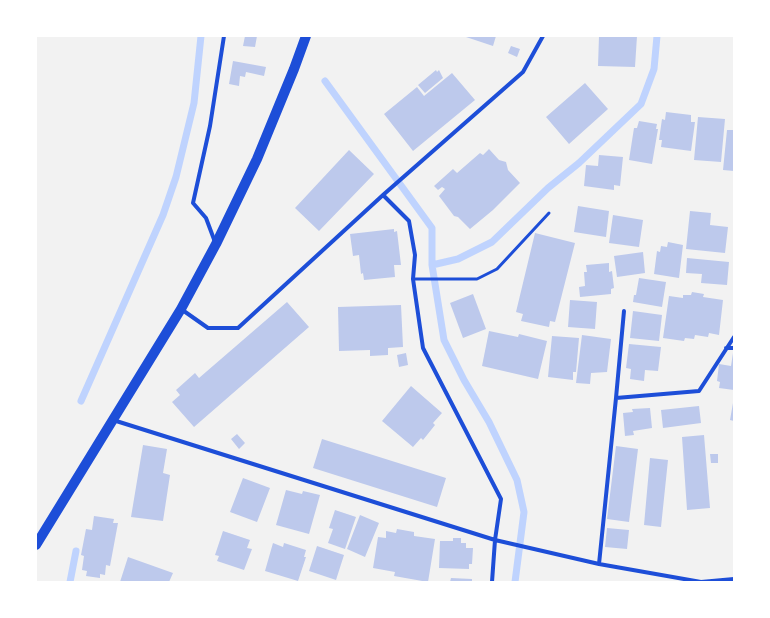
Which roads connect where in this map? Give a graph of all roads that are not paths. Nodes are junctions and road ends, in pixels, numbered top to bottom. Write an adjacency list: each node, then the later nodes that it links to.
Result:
1 (224, 36): 6 (street)
2 (306, 36): 6 (main road)
3 (543, 36): 4 (street)
4 (383, 195): 7 (street); 8 (street)
5 (549, 213): 7 (lane)
6 (216, 244): 8 (main road)
7 (413, 279): 15 (street)
8 (181, 309): 14 (main road)
9 (624, 311): 13 (street)
10 (734, 337): 11 (street)
11 (726, 348): 12 (street); 13 (street)
12 (734, 348)
13 (616, 398): 17 (street)
14 (113, 420): 15 (street); 16 (main road)
15 (494, 540): 17 (street); 19 (street)
16 (36, 545)
17 (600, 564): 18 (street)
18 (734, 579)
19 (492, 582)

